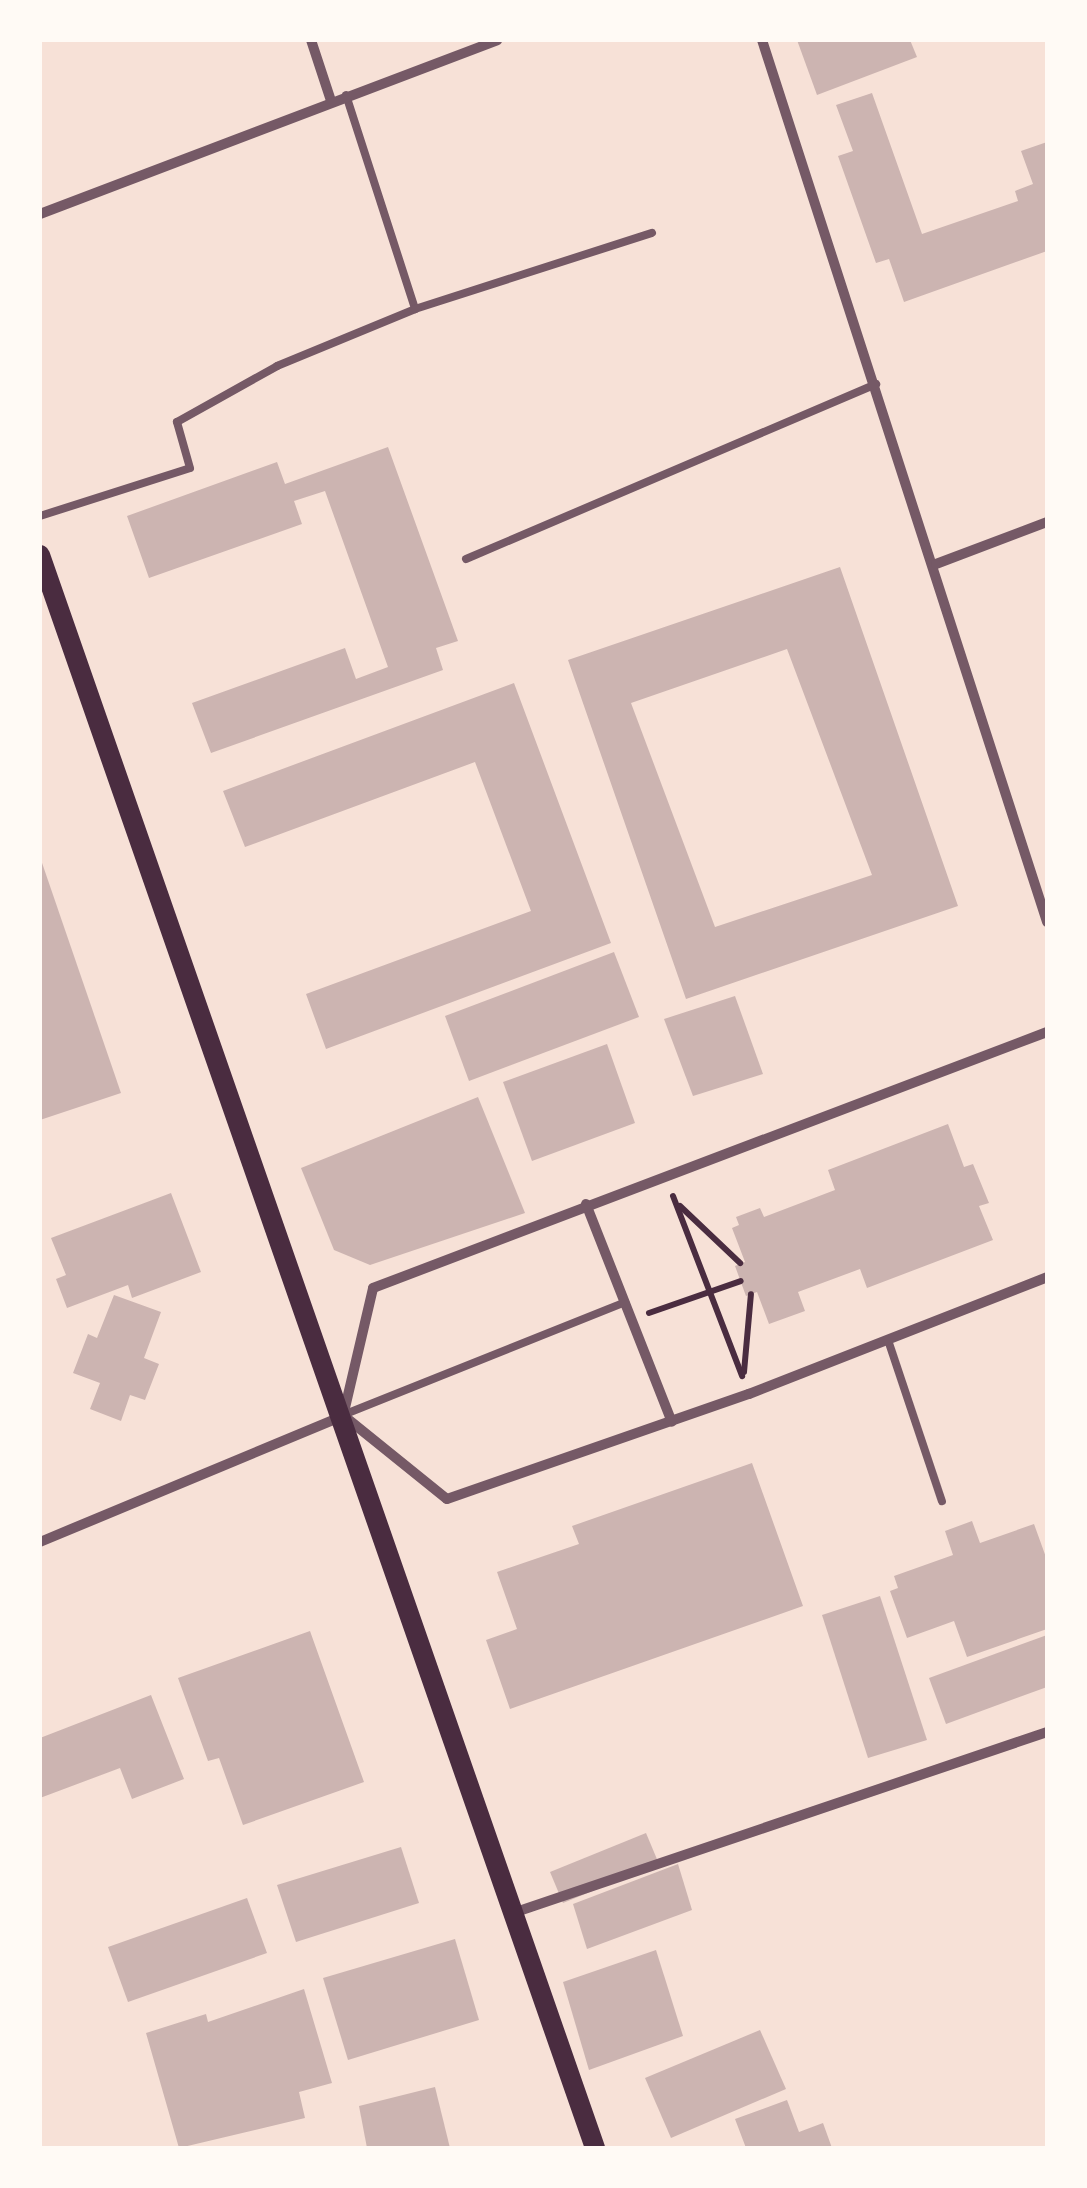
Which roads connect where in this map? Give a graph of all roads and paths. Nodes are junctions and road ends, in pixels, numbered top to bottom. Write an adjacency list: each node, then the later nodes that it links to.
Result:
1 (311, 40): 5 (street)
2 (497, 40): 4 (street)
3 (762, 40): 9 (street)
4 (346, 95): 5 (street); 8 (lane)
5 (330, 101): 6 (street)
6 (40, 214)
7 (652, 233): 8 (lane)
8 (415, 310): 10 (lane)
9 (876, 384): 13 (lane); 14 (street)
10 (40, 516)
11 (1047, 522): 14 (street)
12 (40, 555): 30 (main road)
13 (466, 559)
14 (936, 564): 15 (street)
15 (1047, 922)
16 (1047, 1032): 17 (street)
17 (664, 1174): 18 (path); 19 (street)
18 (676, 1202): 20 (path); 23 (path)
19 (586, 1204): 25 (street); 30 (street)
20 (740, 1264)
21 (1047, 1277): 27 (street)
22 (740, 1281): 23 (path)
23 (710, 1292): 26 (path); 28 (path)
24 (751, 1294): 28 (path)
25 (625, 1302): 30 (lane); 31 (street)
26 (648, 1313)
27 (888, 1340): 29 (street); 32 (lane)
28 (743, 1377): 29 (path)
29 (749, 1394): 31 (street)
30 (343, 1415): 31 (street); 33 (street); 35 (main road)
31 (672, 1422)
32 (942, 1501)
33 (40, 1542)
34 (1047, 1732): 35 (street)
35 (511, 1914): 36 (main road)
36 (595, 2148)

